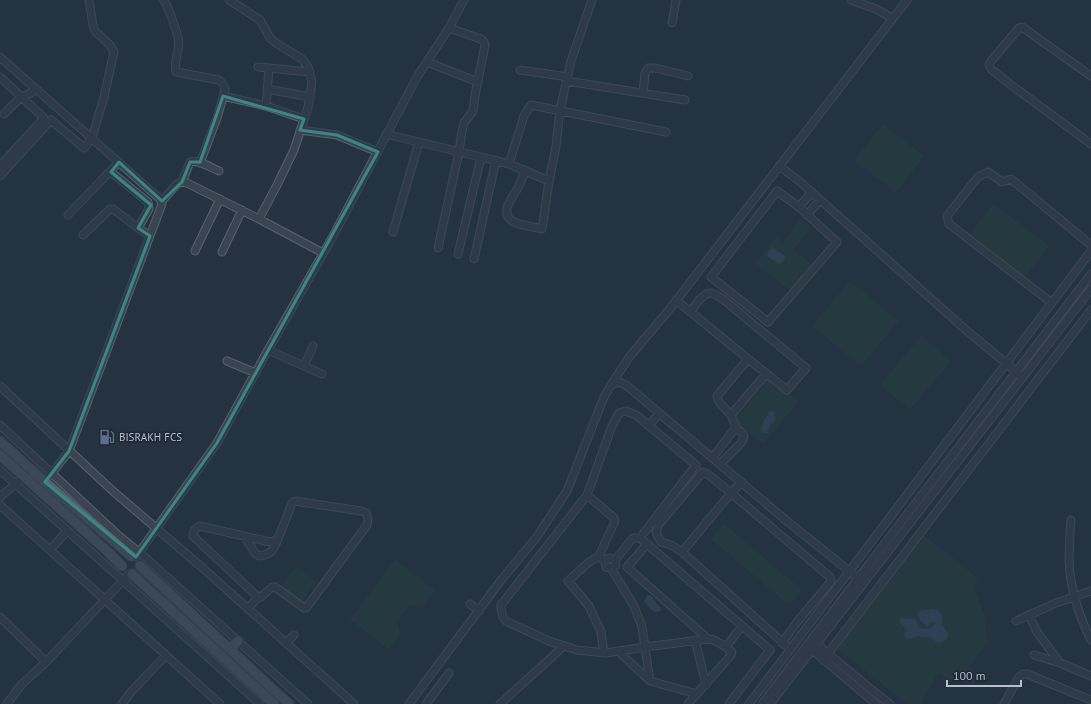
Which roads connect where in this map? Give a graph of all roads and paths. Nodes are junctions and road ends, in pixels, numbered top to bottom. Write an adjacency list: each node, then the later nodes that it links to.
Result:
1 (89, 0): 38 (street)
2 (163, 0): 27 (street)
3 (229, 0): 17 (street)
4 (464, 0): 11 (street)
5 (592, 0): 21 (street)
6 (676, 0): 10 (street)
7 (851, 0): 9 (street)
8 (907, 0): 9 (street)
9 (892, 18): 49 (street)
10 (672, 23)
11 (449, 28): 13 (street); 23 (street)
12 (0, 57): 22 (street)
13 (427, 62): 23 (street); 37 (street)
14 (258, 67): 15 (street)
15 (269, 68): 17 (street); 25 (street)
16 (520, 70): 21 (street)
17 (310, 72): 29 (street)
18 (688, 76): 26 (street)
19 (1091, 76): 40 (street)
20 (0, 77): 28 (street)
21 (567, 79): 26 (street); 32 (street)
22 (28, 82): 24 (street); 28 (street)
23 (478, 82): 42 (street)
24 (35, 88): 28 (street); 38 (street)
25 (267, 89): 29 (street); 31 (street)
26 (643, 93): 30 (street)
27 (223, 96): 31 (street); 46 (street)
28 (21, 97): 33 (street); 48 (street)
29 (310, 97): 34 (street)
30 (685, 100)
31 (266, 106): 34 (street)
32 (560, 110): 36 (street); 47 (street); 54 (street)
33 (4, 114)
34 (304, 119): 35 (street)
35 (300, 130): 41 (street); 64 (street)
36 (666, 132)
37 (386, 134): 39 (street); 41 (street)
38 (92, 138): 45 (street); 53 (street)
39 (419, 142): 42 (street); 66 (street)
40 (1091, 144)
41 (378, 152): 74 (street)
42 (460, 152): 43 (street); 70 (street)
43 (481, 157): 44 (street); 75 (street)
44 (496, 160): 47 (street); 76 (street)
45 (119, 162): 52 (street); 59 (street)
46 (200, 163): 51 (street); 55 (street)
47 (509, 164): 50 (street)
48 (0, 166)
49 (779, 166): 56 (street); 79 (street)
50 (525, 170): 54 (street); 54 (street)
51 (219, 171)
52 (110, 172): 62 (street); 65 (street)
53 (0, 176)
54 (549, 181)
55 (182, 182): 57 (street); 59 (street)
56 (812, 192): 58 (street); 60 (street)
57 (220, 200): 61 (street); 71 (street)
58 (820, 200): 63 (street); 87 (street)
59 (162, 201): 68 (street)
60 (799, 207): 63 (street); 63 (street)
61 (242, 210): 64 (street); 73 (street)
62 (68, 215)
63 (807, 215)
64 (259, 219): 74 (street)
65 (138, 228): 67 (street); 68 (street)
66 (393, 232)
67 (83, 235)
68 (150, 236): 104 (street)
69 (1091, 245): 80 (street)
70 (438, 248)
71 (196, 251)
72 (1091, 251): 80 (street)
73 (222, 252)
74 (323, 253): 84 (street)
75 (458, 254)
76 (474, 259)
77 (1091, 274): 89 (street)
78 (1091, 289): 93 (street)
79 (676, 300): 82 (street); 94 (street)
80 (1052, 304): 87 (street)
81 (1091, 310): 102 (street)
82 (690, 312): 85 (street); 92 (street)
83 (313, 346): 88 (street)
84 (268, 350): 88 (street); 90 (street)
85 (748, 359): 92 (street); 97 (street)
86 (227, 361): 90 (street)
87 (1006, 363): 89 (street); 133 (street)
88 (304, 366): 91 (street)
89 (1016, 372): 93 (street); 135 (street)
90 (256, 373): 119 (street)
91 (322, 374)
92 (766, 374): 97 (street)
93 (1023, 377): 98 (street)
94 (611, 385): 96 (street); 143 (street)
95 (0, 386): 104 (street)
96 (659, 413): 100 (street); 106 (street)
97 (731, 415): 101 (street)
98 (987, 423): 102 (street); 157 (street)
99 (0, 425): 109 (street)
100 (649, 426): 115 (street); 122 (street)
101 (737, 430): 106 (street); 107 (street)
102 (992, 434): 165 (street)
103 (0, 441): 111 (main road)
104 (69, 450): 109 (street); 119 (street)
105 (0, 456): 110 (main road)
106 (712, 458): 107 (street)
107 (720, 464): 112 (street)
108 (0, 470): 113 (street)
109 (52, 473): 111 (street); 128 (street)
110 (24, 477): 113 (street); 131 (main road)
111 (45, 482): 128 (main road)
112 (742, 482): 114 (street); 133 (street)
113 (16, 484): 116 (street); 120 (street)
114 (731, 493): 126 (street); 126 (street); 144 (street)
115 (587, 495): 127 (street); 158 (street)
116 (0, 497)
117 (0, 505): 125 (street)
118 (1071, 520): 138 (street)
119 (156, 529): 128 (street); 142 (street)
120 (67, 531): 125 (street); 136 (street)
121 (244, 536): 123 (street); 123 (street); 139 (street)
122 (640, 538): 124 (street); 129 (street)
123 (278, 539): 139 (street)
124 (647, 544): 149 (street); 151 (street)
125 (50, 550): 140 (street)
126 (682, 552): 156 (street)
127 (599, 556): 130 (street); 164 (street)
128 (137, 558): 131 (main road); 134 (main road); 154 (street); 161 (main road)
129 (614, 560): 130 (street); 132 (street)
130 (605, 561): 132 (street)
131 (122, 566): 134 (main road)
132 (612, 568): 159 (street)
133 (849, 572): 135 (street); 147 (street)
134 (131, 574): 136 (street); 177 (main road)
135 (858, 578): 157 (street)
136 (123, 581): 140 (street); 177 (street)
137 (1091, 591): 138 (street)
138 (1074, 596): 145 (street); 153 (street)
139 (258, 597): 142 (street)
140 (105, 600): 166 (street); 169 (street)
141 (470, 604): 143 (street)
142 (248, 609): 155 (street)
143 (479, 611): 185 (street)
144 (804, 614): 147 (street); 156 (street)
145 (1029, 615): 148 (street); 170 (street)
146 (0, 617): 169 (street)
147 (812, 620): 162 (street)
148 (1016, 621)
149 (742, 626): 160 (street); 189 (street)
150 (294, 635): 155 (street)
151 (708, 639): 152 (street); 160 (street)
152 (695, 640): 159 (street); 174 (street)
153 (1091, 640)
154 (238, 641): 161 (main road); 183 (street)
155 (286, 643): 184 (street)
156 (782, 643): 162 (street)
157 (811, 645): 165 (street); 168 (street); 191 (street); 192 (street)
158 (564, 646): 164 (street); 187 (street)
159 (645, 647): 163 (street); 173 (street)
160 (726, 647): 174 (street)
161 (230, 649): 182 (main road)
162 (790, 649): 190 (street)
163 (618, 651): 164 (street); 173 (street)
164 (604, 653)
165 (827, 654): 168 (street); 194 (street)
166 (166, 655): 179 (street); 180 (street)
167 (1034, 656): 170 (street)
168 (823, 660): 193 (street)
169 (46, 662): 178 (street)
170 (1060, 663): 172 (street)
171 (449, 673): 186 (street)
172 (1091, 676)
173 (650, 681): 175 (street)
174 (706, 685): 175 (street)
175 (697, 694): 188 (street)
176 (1091, 700): 195 (street)
177 (261, 701): 181 (main road)
178 (7, 704)
179 (122, 704)
180 (220, 704)
181 (274, 704)
182 (289, 704)
183 (308, 704)
184 (354, 704)
185 (409, 704)
186 (426, 704)
187 (500, 704)
188 (688, 704)
189 (729, 704)
190 (749, 704)
191 (762, 704)
192 (770, 704)
193 (876, 704)
194 (890, 704)
195 (1004, 704)

